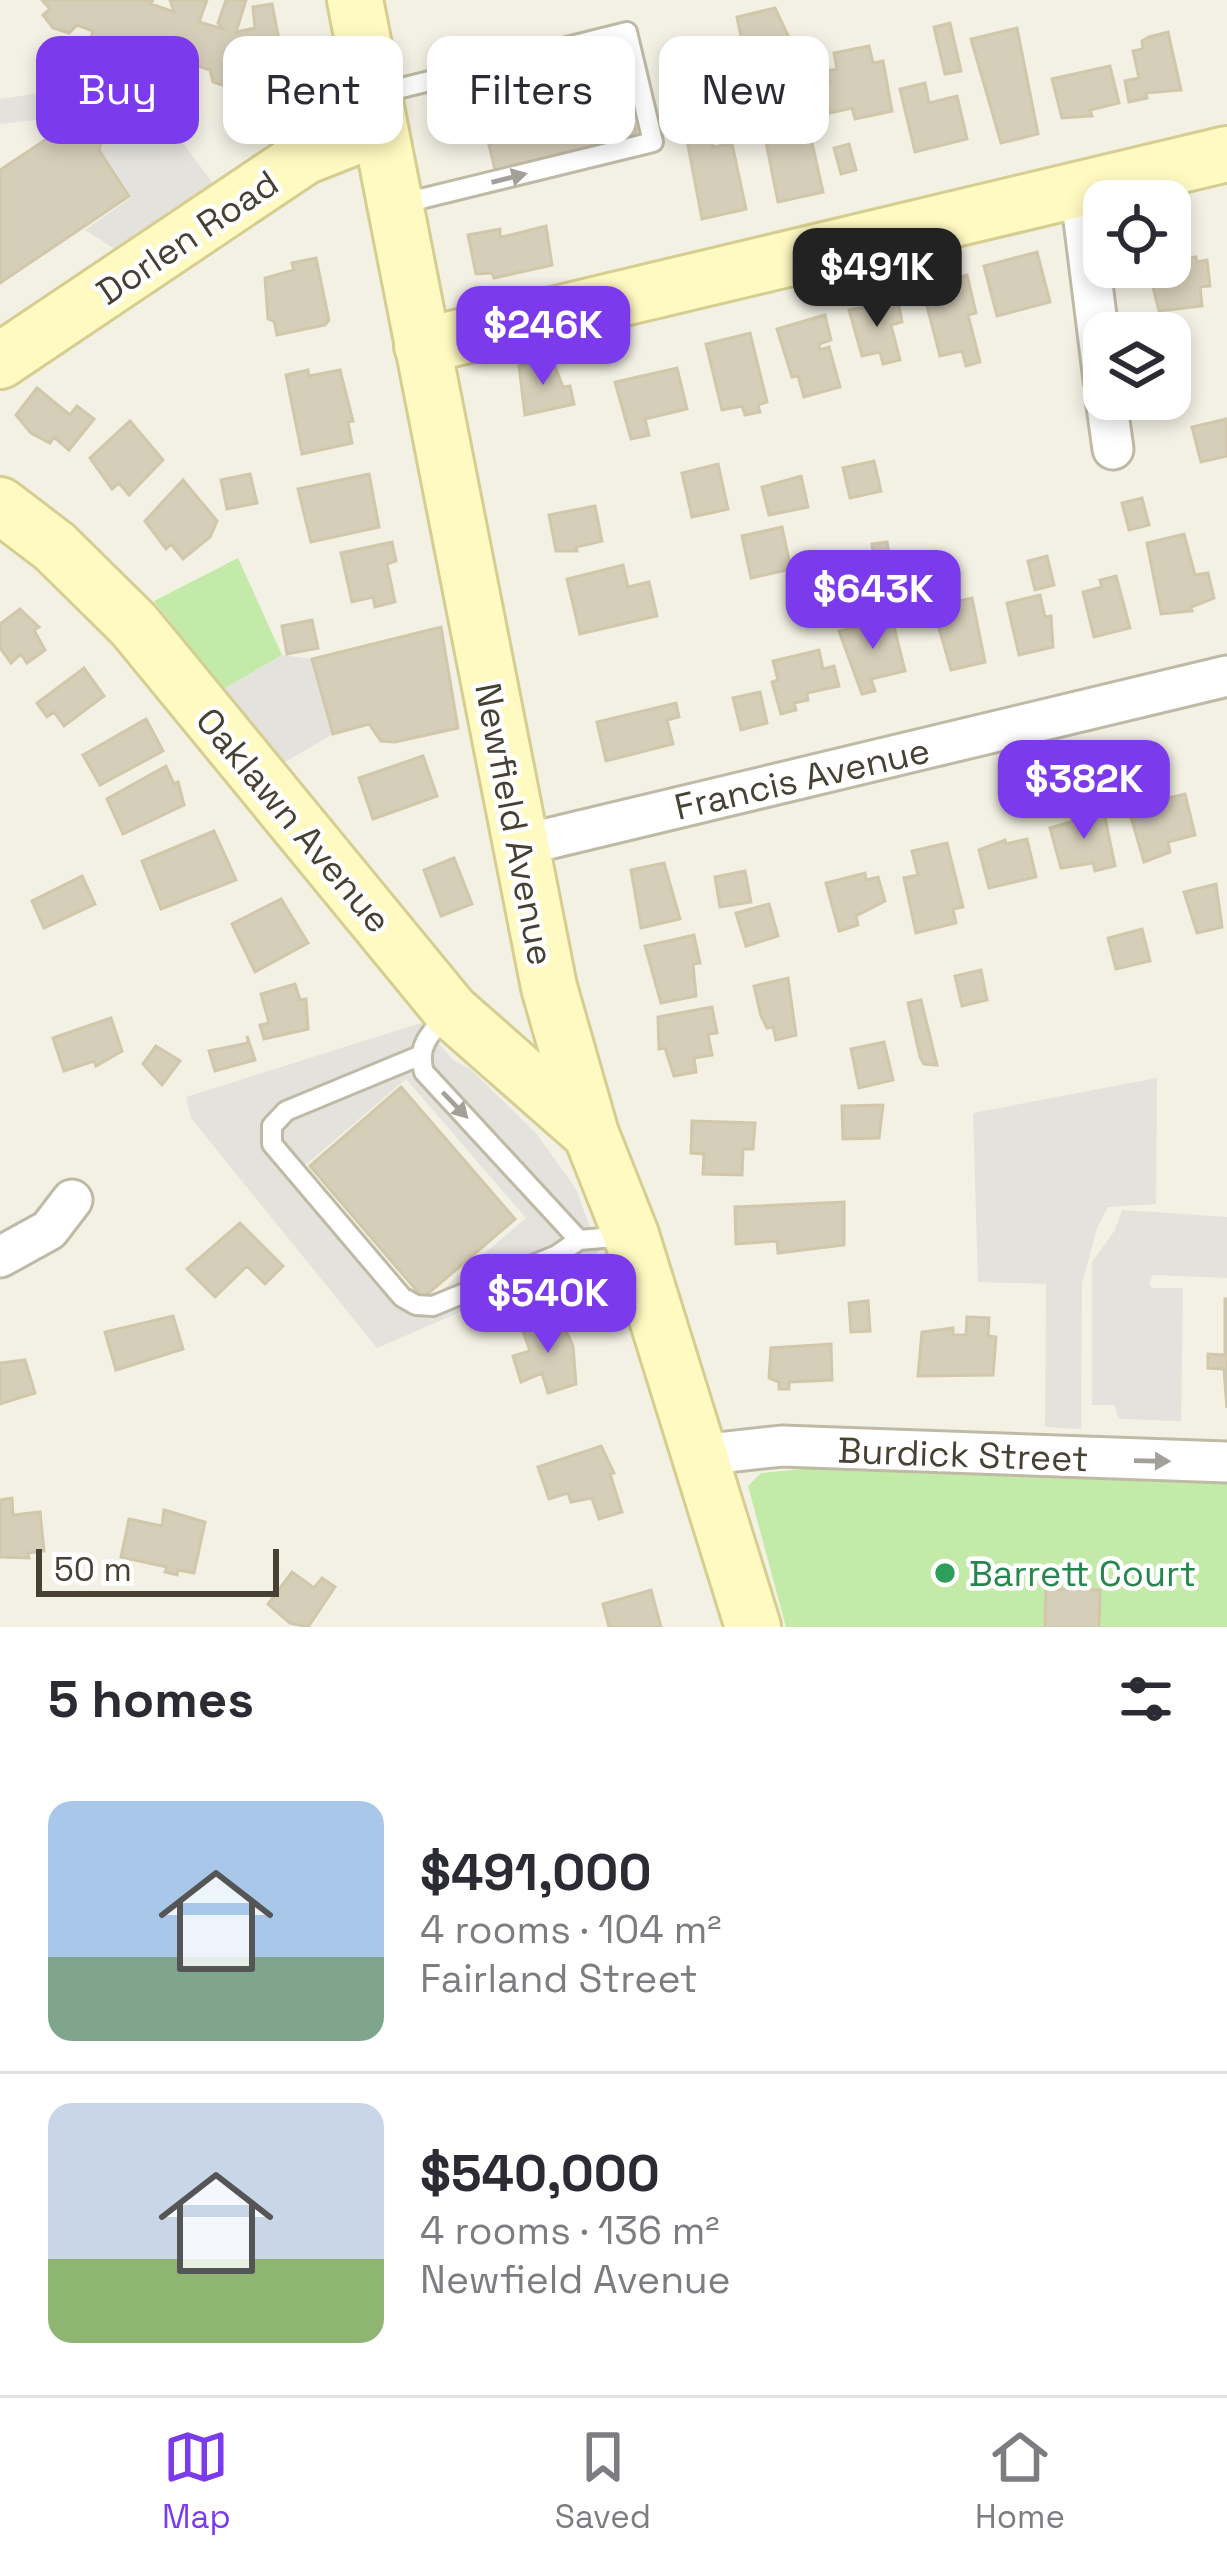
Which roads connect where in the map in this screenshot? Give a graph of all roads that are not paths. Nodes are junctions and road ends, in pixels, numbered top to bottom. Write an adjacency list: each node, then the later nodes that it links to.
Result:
1 (356, 0): 2 (street, Newfield Avenue)
2 (363, 36)
3 (403, 103): 8 (lane, one-way to 3)
4 (325, 144): 11 (street, Dorlen Road)
5 (383, 144): 8 (street, Newfield Avenue)
6 (1227, 154): 7 (street)
7 (1080, 188): 9 (street); 10 (street)
8 (395, 205): 10 (street, Newfield Avenue)
9 (1096, 312)
10 (422, 346): 16 (street, Newfield Avenue)
11 (0, 361)
12 (1109, 420): 13 (street)
13 (1113, 449)
14 (0, 505): 17 (street, Oaklawn Avenue)
15 (1227, 676): 16 (street, Francis Avenue)
16 (518, 846): 19 (street, Newfield Avenue)
17 (451, 1012): 18 (lane); 19 (street, Oaklawn Avenue)
18 (419, 1056): 21 (lane, one-way to 21); 21 (lane)
19 (591, 1134): 21 (street, Newfield Avenue)
20 (72, 1200): 22 (street)
21 (605, 1238): 23 (street, Newfield Avenue)
22 (0, 1256)
23 (700, 1455): 24 (street, Burdick Street, one-way to 24); 25 (street, Newfield Avenue)
24 (1227, 1462)
25 (753, 1627)

